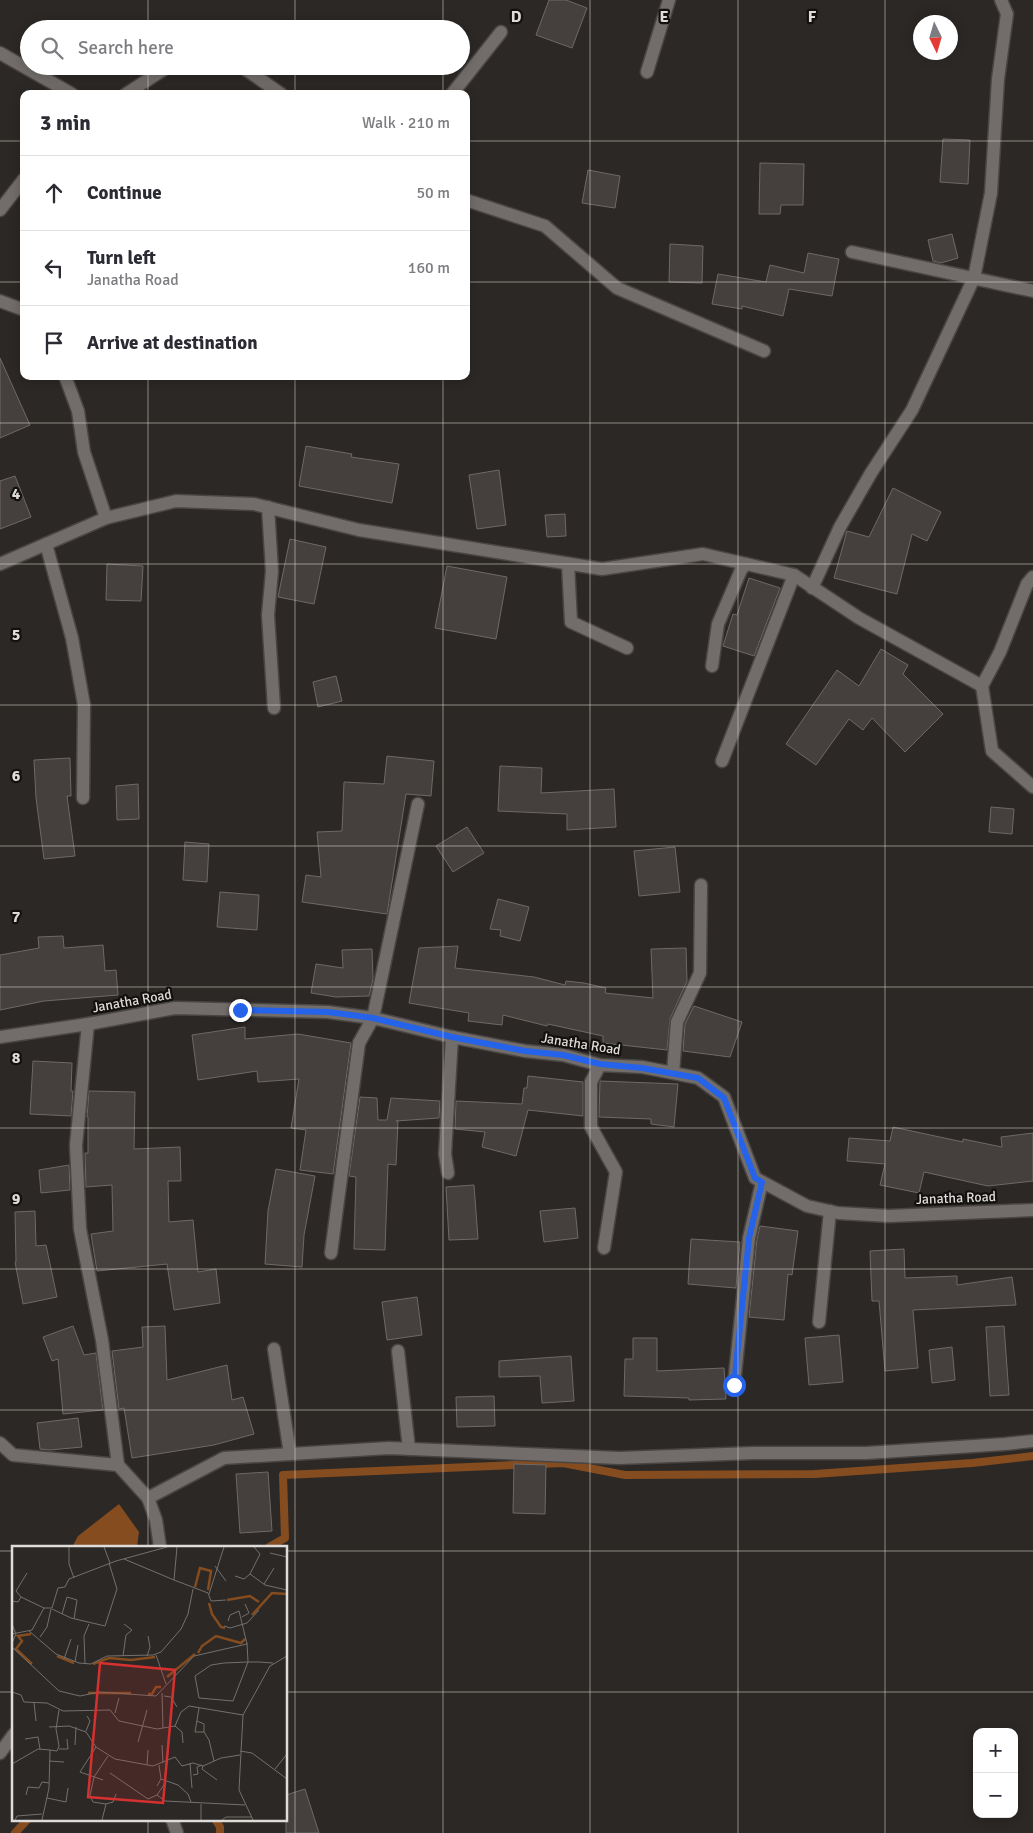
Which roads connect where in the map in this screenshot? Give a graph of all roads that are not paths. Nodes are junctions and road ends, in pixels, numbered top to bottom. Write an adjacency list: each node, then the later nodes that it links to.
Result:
1 (669, 0): 7 (street)
2 (1001, 0): 20 (street)
3 (501, 32): 6 (street)
4 (0, 53): 5 (street)
5 (20, 64)
6 (470, 71)
7 (647, 72)
8 (39, 75): 12 (street)
9 (155, 75): 13 (street)
10 (254, 75): 14 (street)
11 (467, 75): 15 (street)
12 (65, 90)
13 (132, 90)
14 (275, 90)
15 (455, 90)
16 (20, 183): 18 (street)
17 (470, 201): 24 (street)
18 (0, 210)
19 (852, 252): 20 (street)
20 (974, 278): 21 (street); 34 (street)
21 (1033, 291)
22 (0, 301): 23 (street)
23 (20, 308)
24 (764, 351)
25 (66, 380): 27 (street)
26 (268, 507): 27 (street); 30 (street); 38 (street)
27 (106, 518): 28 (street)
28 (46, 544): 29 (street); 41 (street)
29 (2, 561)
30 (568, 564): 31 (street); 35 (street)
31 (746, 564): 32 (street); 36 (street)
32 (794, 575): 34 (street); 39 (street)
33 (1033, 577): 37 (street)
34 (812, 588): 37 (street)
35 (627, 648)
36 (712, 666)
37 (982, 686): 40 (street)
38 (274, 708)
39 (722, 760)
40 (1033, 787)
41 (83, 798)
42 (418, 804): 44 (street)
43 (701, 885): 49 (street)
44 (373, 1018): 45 (street, Janatha Road); 47 (street, Janatha Road); 55 (street)
45 (88, 1024): 46 (street, Janatha Road); 64 (street)
46 (0, 1037)
47 (452, 1037): 48 (street, Janatha Road); 50 (street)
48 (600, 1064): 49 (street, Janatha Road); 54 (street)
49 (674, 1073): 51 (street, Janatha Road)
50 (448, 1174)
51 (762, 1182): 53 (street, Janatha Road); 59 (street)
52 (1033, 1210): 53 (street, Janatha Road)
53 (830, 1211): 56 (street)
54 (604, 1248)
55 (331, 1253)
56 (819, 1322)
57 (274, 1349): 63 (street)
58 (398, 1351): 62 (street)
59 (734, 1385)
60 (1033, 1441): 62 (street)
61 (0, 1442): 64 (street)
62 (410, 1449): 63 (street)
63 (290, 1454): 65 (street)
64 (118, 1465): 65 (street)
65 (148, 1498): 66 (street)
66 (160, 1546)
67 (12, 1737): 68 (street)
68 (0, 1753)
69 (172, 1820): 70 (street)
70 (178, 1833)

